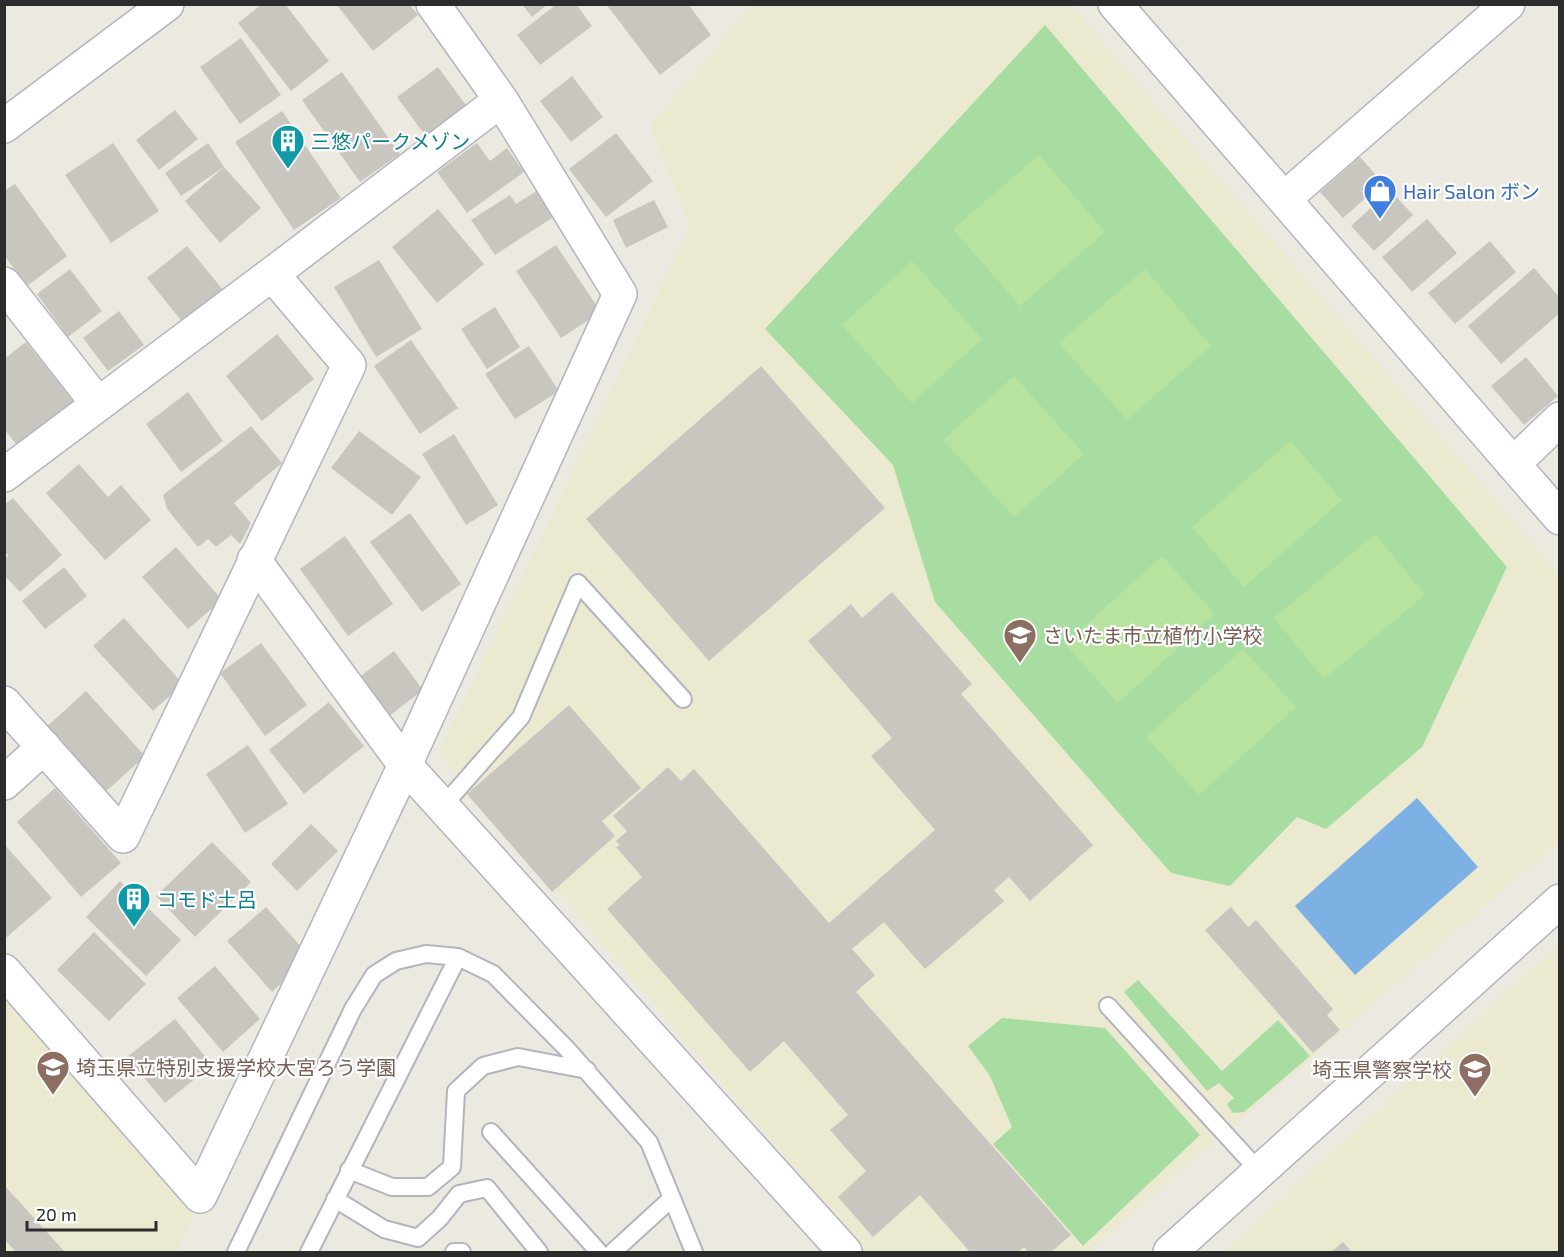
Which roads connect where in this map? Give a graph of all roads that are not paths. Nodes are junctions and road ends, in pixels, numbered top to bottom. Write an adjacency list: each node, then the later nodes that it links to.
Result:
1 (167, 4): 6 (street)
2 (434, 4): 5 (street)
3 (1114, 4): 7 (street)
4 (1508, 4): 7 (street)
5 (501, 100): 8 (street); 19 (street)
6 (4, 126)
7 (1284, 199): 12 (street)
8 (272, 274): 10 (street); 15 (street)
9 (4, 284): 10 (street)
10 (98, 404): 13 (street)
11 (1560, 418): 12 (street)
12 (1513, 464): 14 (street)
13 (4, 475)
14 (1560, 518)
15 (254, 560): 18 (street); 19 (street)
16 (683, 699): 21 (lane)
17 (4, 703): 18 (street)
18 (44, 747): 20 (street)
19 (405, 765): 21 (street); 24 (street)
20 (4, 783)
21 (443, 806): 40 (street)
22 (1560, 901): 29 (street)
23 (458, 957): 26 (lane); 28 (lane); 33 (lane)
24 (4, 971)
25 (1108, 1006): 29 (lane)
26 (587, 1070): 28 (lane); 30 (lane)
27 (491, 1132): 37 (lane)
28 (349, 1170): 31 (lane)
29 (1260, 1172): 41 (street)
30 (672, 1198): 38 (lane); 39 (lane)
31 (335, 1199): 32 (lane); 36 (lane)
32 (314, 1250)
33 (236, 1252)
34 (454, 1252): 35 (lane)
35 (462, 1252)
36 (538, 1252)
37 (599, 1252)
38 (613, 1252)
39 (694, 1252)
40 (845, 1252)
41 (1170, 1252)

